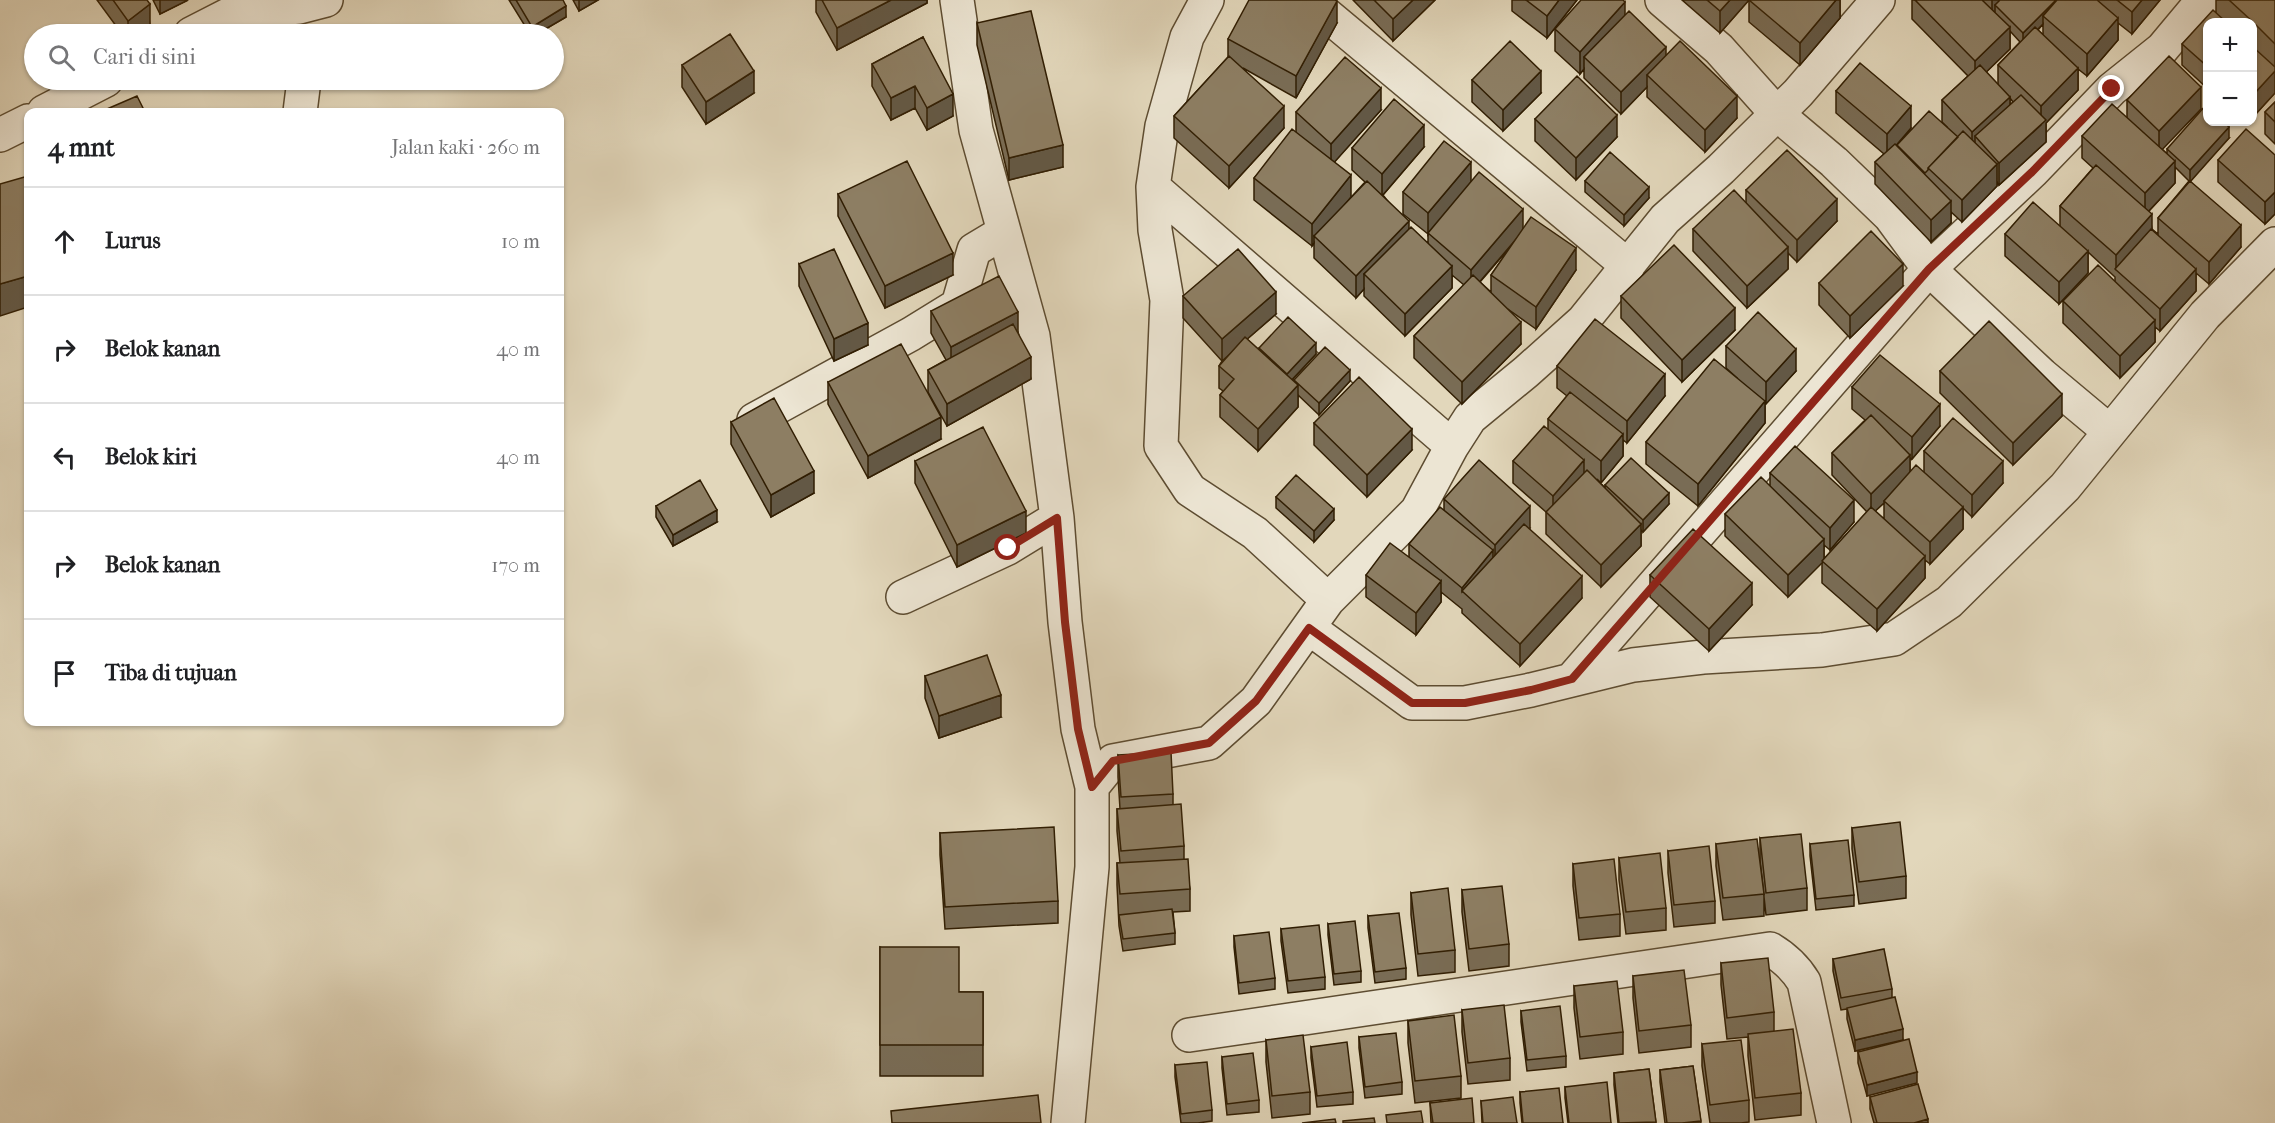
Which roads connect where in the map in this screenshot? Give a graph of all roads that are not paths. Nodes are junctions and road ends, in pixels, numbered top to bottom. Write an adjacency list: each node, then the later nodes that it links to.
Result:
1 (957, 0): 17 (street)
2 (1207, 0): 16 (street)
3 (1309, 0): 19 (street)
4 (1662, 0): 13 (street)
5 (1878, 0): 13 (street)
6 (2203, 0): 20 (street)
7 (306, 10): 8 (street)
8 (210, 24)
9 (87, 90): 11 (street)
10 (303, 90): 12 (street)
11 (52, 108)
12 (300, 108)
13 (1777, 114): 19 (street); 20 (street)
14 (24, 123): 15 (street)
15 (0, 135)
16 (1153, 187): 23 (street); 26 (street)
17 (1004, 232): 21 (street); 24 (street)
18 (2275, 244): 22 (street)
19 (1628, 266): 23 (street)
20 (1929, 269): 22 (street); 28 (street)
21 (754, 420)
22 (2109, 431): 28 (street)
23 (1452, 446): 26 (street)
24 (1057, 518): 25 (street); 29 (street)
25 (903, 597)
26 (1328, 600): 27 (street)
27 (1309, 628): 28 (street); 29 (street)
28 (1572, 679)
29 (1092, 787): 31 (street)
30 (1189, 1035): 32 (street)
31 (1068, 1123)
32 (1834, 1123)

